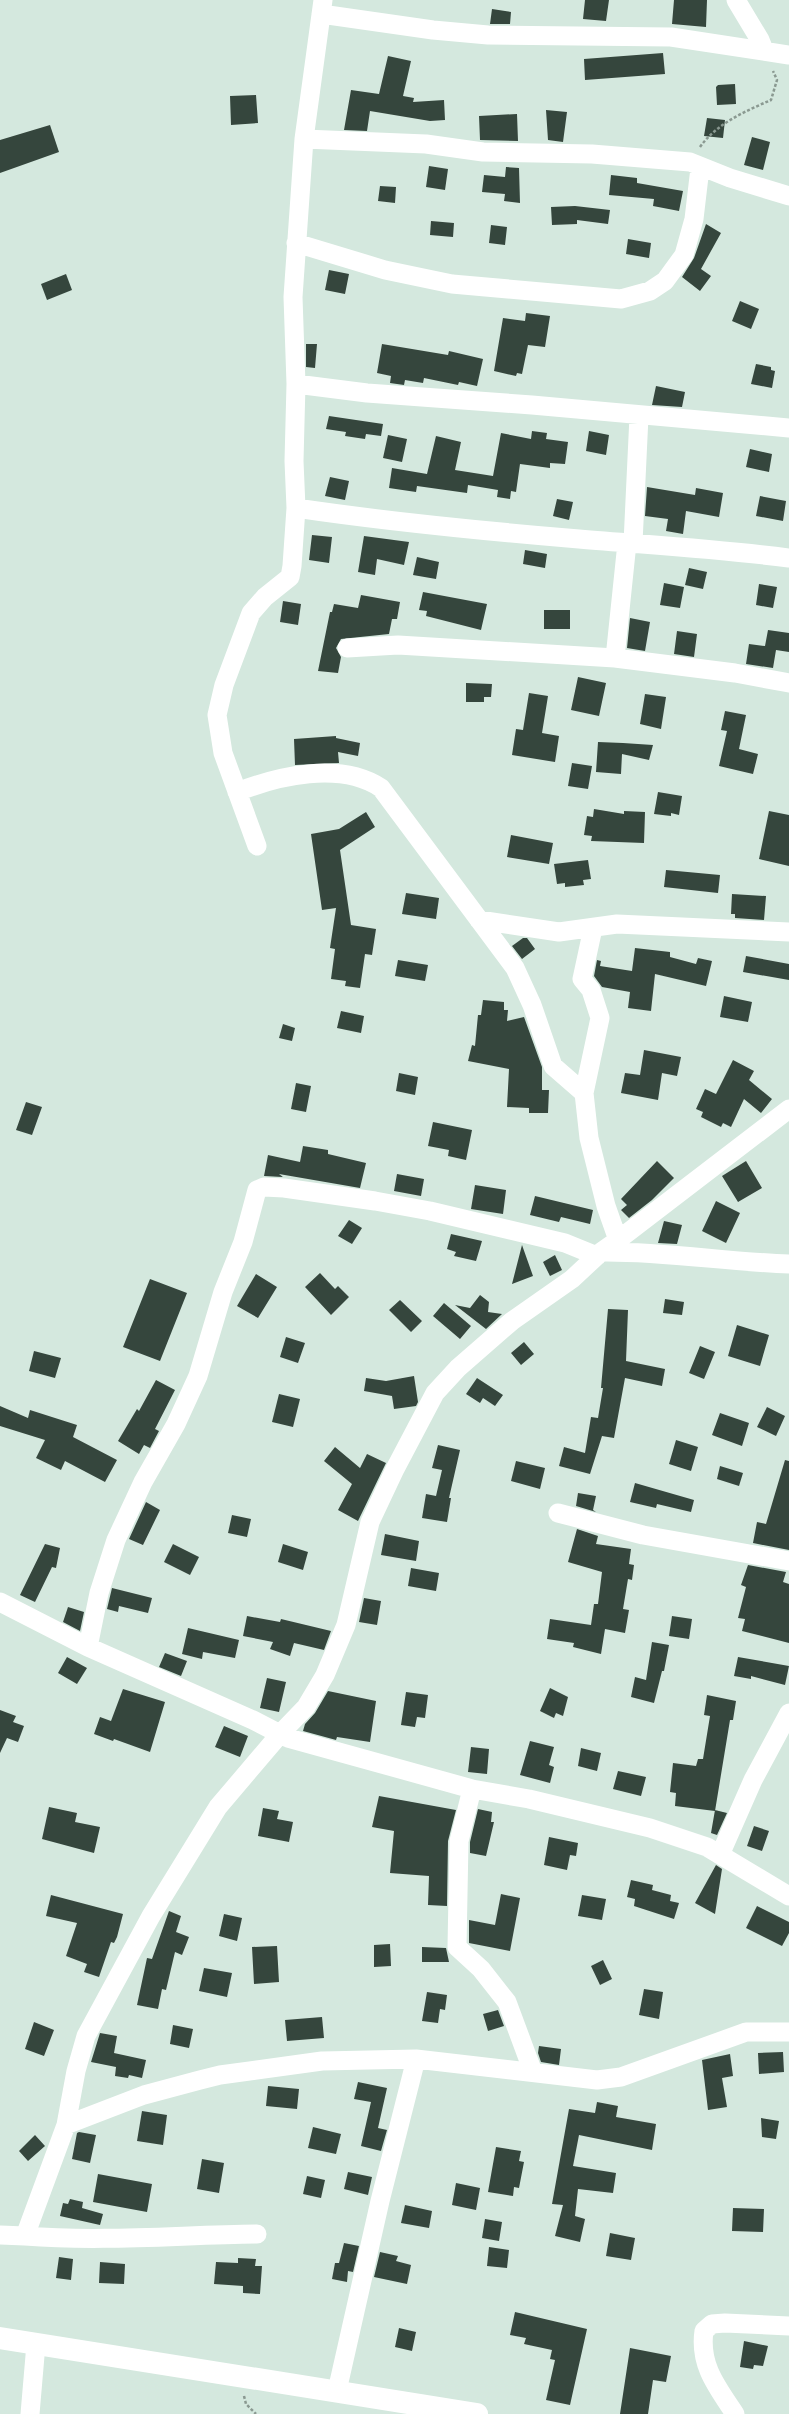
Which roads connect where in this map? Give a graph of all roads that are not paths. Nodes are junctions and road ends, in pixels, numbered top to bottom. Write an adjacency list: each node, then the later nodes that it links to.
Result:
1 (736, 0): 3 (street)
2 (322, 7): 3 (street); 5 (street)
3 (764, 50): 4 (street)
4 (789, 55)
5 (304, 139): 6 (street); 8 (street)
6 (695, 165): 7 (street); 8 (street)
7 (789, 196)
8 (296, 242): 9 (street)
9 (296, 384): 10 (street); 12 (street)
10 (639, 416): 11 (street); 13 (street)
11 (789, 428)
12 (296, 508): 13 (street); 18 (street)
13 (630, 543): 14 (street); 16 (street)
14 (789, 558)
15 (347, 648): 16 (street)
16 (614, 658): 17 (street)
17 (789, 683)
18 (236, 792): 19 (street); 20 (street)
19 (257, 846)
20 (480, 920): 21 (street); 23 (street)
21 (593, 928): 22 (street); 23 (street)
22 (789, 932)
23 (584, 1093): 25 (street)
24 (789, 1109): 25 (street)
25 (618, 1240): 26 (street)
26 (599, 1254): 27 (street); 31 (street); 33 (street)
27 (789, 1264)
28 (558, 1513): 29 (street)
29 (789, 1561)
30 (0, 1602): 31 (street)
31 (88, 1647): 33 (street)
32 (789, 1713): 35 (street)
33 (280, 1734): 34 (street); 40 (street)
34 (472, 1789): 35 (street); 39 (street)
35 (720, 1855): 36 (street)
36 (789, 1896)
37 (789, 2032): 39 (street)
38 (416, 2059): 39 (street); 40 (street); 47 (street)
39 (533, 2072)
40 (66, 2125): 43 (street)
41 (257, 2234): 43 (street)
42 (0, 2235): 43 (street)
43 (24, 2236)
44 (789, 2326): 50 (street)
45 (0, 2338): 46 (main road)
46 (36, 2344): 47 (main road); 48 (street)
47 (337, 2391): 49 (main road)
48 (30, 2414)
49 (477, 2414)
50 (735, 2414)

